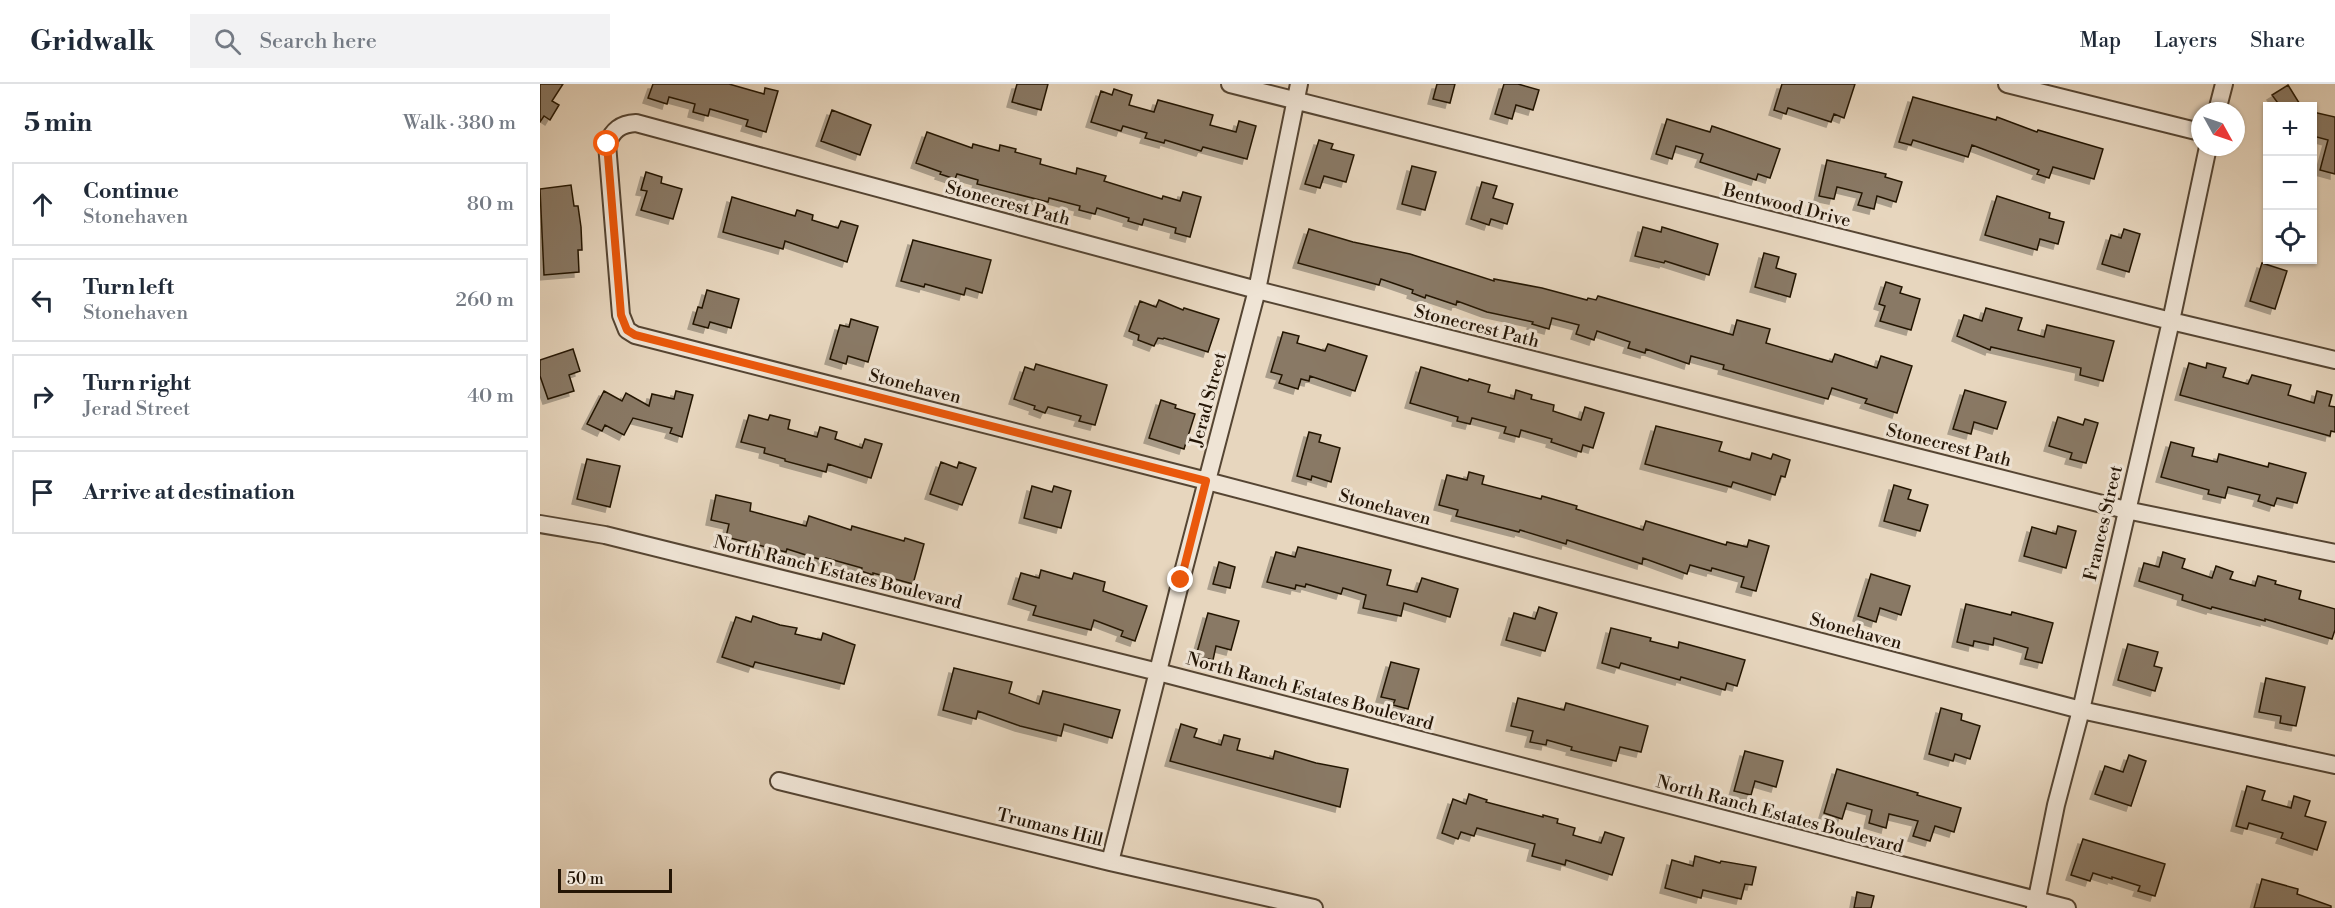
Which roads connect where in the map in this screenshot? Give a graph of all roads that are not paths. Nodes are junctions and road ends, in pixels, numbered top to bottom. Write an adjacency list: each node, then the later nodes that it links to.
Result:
1 (1230, 84): 5 (street, Bentwood Drive)
2 (1299, 84): 5 (street, Jerad Street)
3 (2007, 84): 8 (street)
4 (2224, 84): 6 (street)
5 (1294, 101): 10 (street, Jerad Street); 11 (street, Bentwood Drive)
6 (2219, 102)
7 (615, 129): 10 (street, Stonecrest Path); 13 (street, Stonehaven)
8 (2191, 130)
9 (2206, 156): 11 (street, Frances Street)
10 (1257, 290): 13 (street, Jerad Street); 14 (street, Stonecrest Path)
11 (2171, 321): 12 (street, Bentwood Drive); 14 (street, Frances Street)
12 (2335, 360)
13 (1206, 481): 17 (street, Jerad Street); 18 (street, Stonehaven)
14 (2126, 510): 16 (street, Stonecrest Path); 18 (street, Frances Street)
15 (540, 524): 17 (street, North Ranch Estates Boulevard)
16 (2335, 553)
17 (1158, 672): 21 (street, Jerad Street); 22 (street, North Ranch Estates Boulevard)
18 (2081, 710): 19 (street, Stonehaven); 22 (street, Frances Street)
19 (2335, 765)
20 (779, 781): 21 (street, Trumans Hill)
21 (1110, 862): 23 (street, Trumans Hill)
22 (2036, 905): 24 (street, North Ranch Estates Boulevard)
23 (1314, 908)
24 (2067, 908)

